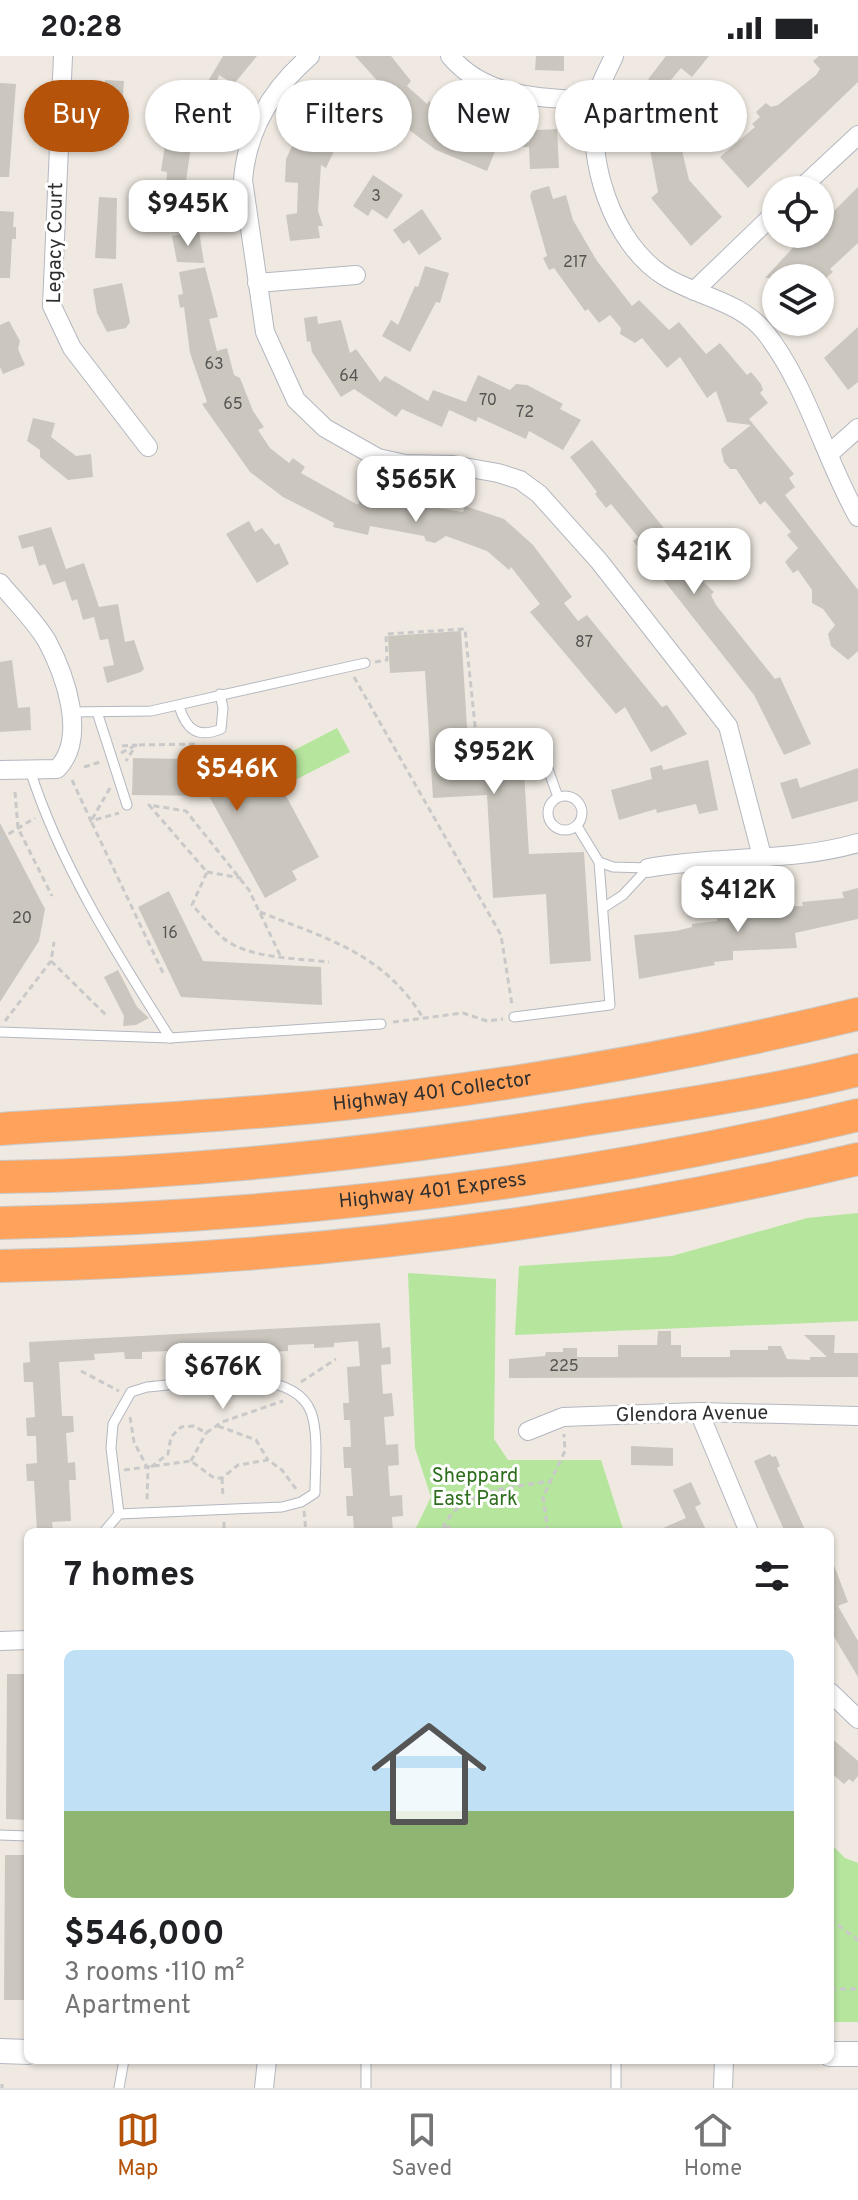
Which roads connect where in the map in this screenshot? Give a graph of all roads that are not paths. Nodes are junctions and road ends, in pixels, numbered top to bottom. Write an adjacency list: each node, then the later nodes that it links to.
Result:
1 (63, 56): 15 (street, Legacy Court)
2 (450, 56): 6 (street)
3 (614, 56): 5 (street)
4 (298, 60): 12 (street)
5 (604, 80)
6 (555, 100)
7 (858, 135): 9 (street)
8 (597, 152): 13 (street)
9 (814, 176)
10 (762, 225): 13 (street)
11 (356, 275): 12 (street)
12 (257, 283): 31 (street)
13 (694, 291): 16 (street)
14 (858, 428): 16 (street)
15 (148, 447)
16 (829, 454): 17 (street)
17 (858, 517)
18 (0, 583): 22 (street)
19 (365, 663): 20 (lane)
20 (220, 694): 21 (lane); 21 (lane)
21 (179, 706): 23 (lane)
22 (70, 712): 23 (lane); 26 (street)
23 (97, 712): 28 (lane)
24 (479, 747): 27 (lane)
25 (0, 770): 26 (street)
26 (30, 770): 39 (lane)
27 (558, 797): 29 (lane); 29 (lane)
28 (129, 808)
29 (577, 826): 32 (lane)
30 (858, 843): 31 (street)
31 (763, 860): 33 (street)
32 (599, 862): 33 (lane); 34 (lane)
33 (648, 868): 34 (lane)
34 (603, 908): 36 (lane)
35 (858, 1014): 43 (highway, Highway 401 Collector)
36 (514, 1017)
37 (381, 1024): 39 (lane)
38 (0, 1030): 39 (lane)
39 (170, 1038)
40 (858, 1070): 46 (highway)
41 (0, 1110): 43 (highway)
42 (858, 1115): 47 (highway, Highway 401 Express)
43 (184, 1117): 44 (highway, Highway 401 Collector)
44 (0, 1129)
45 (858, 1159): 48 (highway)
46 (0, 1177)
47 (0, 1223)
48 (505, 1225): 49 (highway); 50 (highway)
49 (0, 1266)
50 (0, 1282)
51 (699, 1412): 52 (street, Glendora Avenue); 53 (street, Glendora Avenue); 56 (street)
52 (858, 1416)
53 (528, 1431)
54 (119, 1514): 54 (lane); 55 (lane)
55 (107, 1528)
56 (747, 1528)
57 (24, 1640): 58 (street)
58 (0, 1641)
59 (834, 1696): 60 (street)
60 (858, 1719)
61 (0, 1835): 62 (lane)
62 (24, 1836)
63 (0, 2051): 64 (main road)
64 (24, 2052)
65 (834, 2054): 66 (main road)
66 (858, 2054)
67 (124, 2064): 72 (lane)
68 (267, 2064): 73 (street)
69 (366, 2064): 74 (lane)
70 (616, 2064): 75 (lane)
71 (724, 2064): 76 (street)
72 (121, 2087)
73 (264, 2088)
74 (366, 2088)
75 (616, 2088)
76 (723, 2088)

